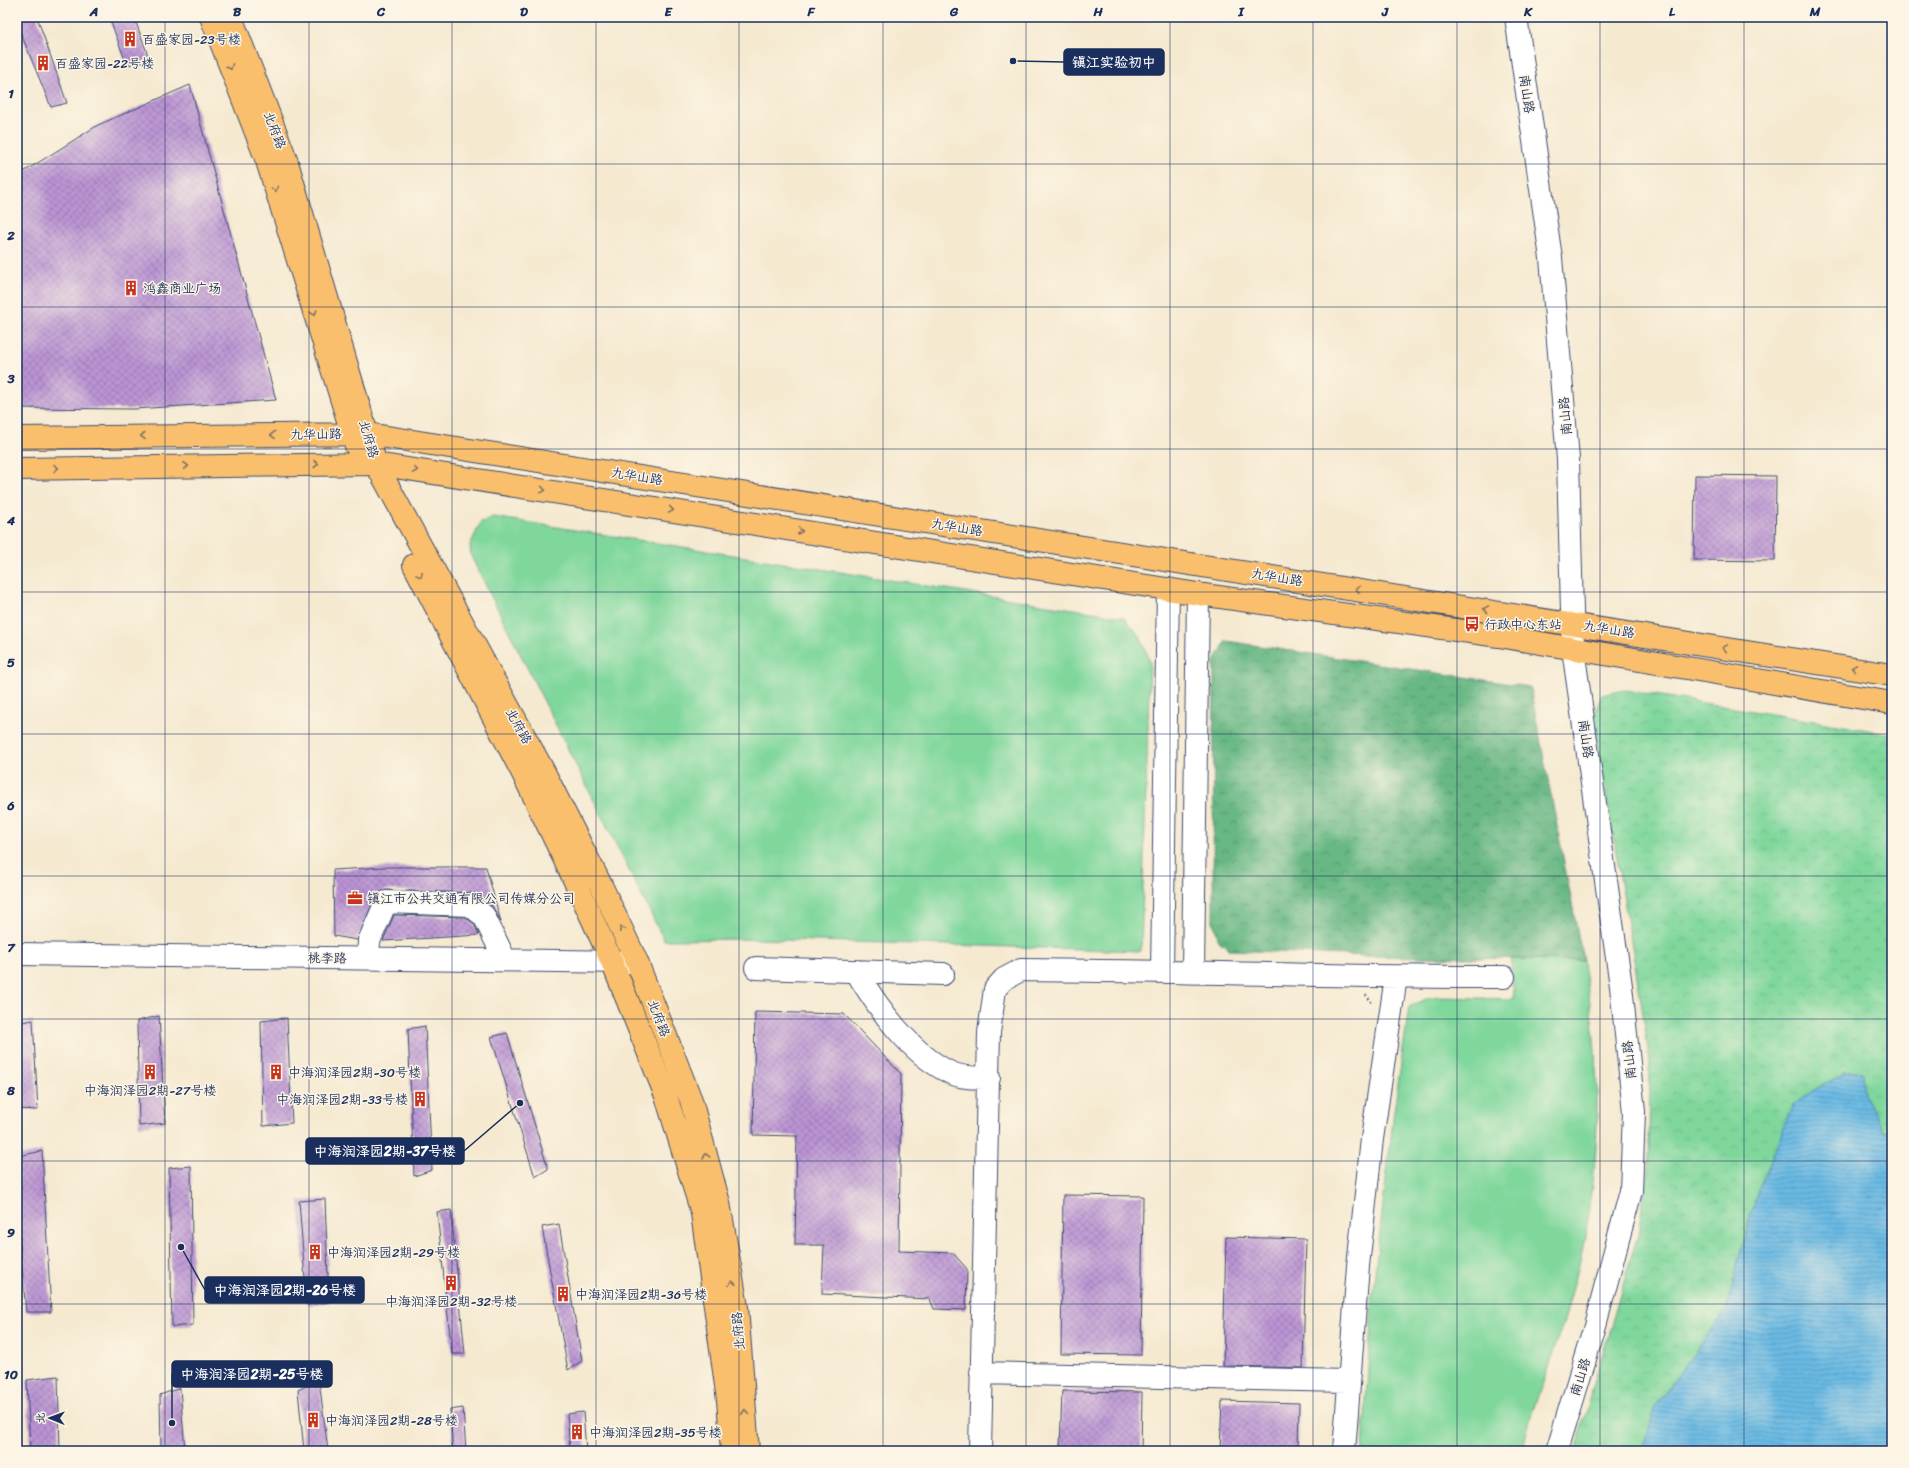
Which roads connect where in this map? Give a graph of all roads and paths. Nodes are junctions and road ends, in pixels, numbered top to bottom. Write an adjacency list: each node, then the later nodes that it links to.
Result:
1 (212, 17): 4 (main road, 北府路, one-way to 4)
2 (231, 17): 4 (main road, 北府路)
3 (1516, 17): 10 (street, 南山路)
4 (360, 434): 5 (main road, 九华山路, one-way to 5); 6 (main road, 北府路); 10 (main road, 九华山路, one-way to 4)
5 (17, 438)
6 (369, 464): 7 (main road, 九华山路, one-way to 6); 8 (main road, 九华山路, one-way to 8); 17 (main road, 北府路, one-way to 17); 18 (main road, 北府路, one-way to 6)
7 (17, 469)
8 (1168, 589): 9 (main road, 九华山路); 21 (street)
9 (1198, 594): 11 (main road, 九华山路); 22 (street)
10 (1572, 623): 11 (street, 南山路); 12 (main road, 九华山路, one-way to 10)
11 (1573, 649): 13 (main road, 九华山路); 35 (street, 南山路)
12 (1892, 675)
13 (1892, 703)
14 (17, 954): 15 (street, 桃李路)
15 (368, 958): 16 (street, 桃李路); 16 (street)
16 (505, 960): 17 (street, 桃李路)
17 (612, 962): 18 (street, 桃李路); 31 (main road, 北府路)
18 (637, 962): 32 (main road, 北府路, one-way to 18)
19 (756, 968): 20 (street)
20 (856, 971): 23 (street); 28 (street)
21 (1162, 971): 22 (street); 28 (street)
22 (1193, 972): 24 (street)
23 (943, 974)
24 (1396, 977): 25 (street); 30 (street)
25 (1504, 977)
26 (1365, 994): 27 (path)
27 (1374, 1006)
28 (989, 1078): 29 (street)
29 (982, 1373): 30 (street); 33 (street)
30 (1348, 1381): 34 (street)
31 (732, 1451)
32 (748, 1451)
33 (980, 1451)
34 (1344, 1451)
35 (1557, 1451)

